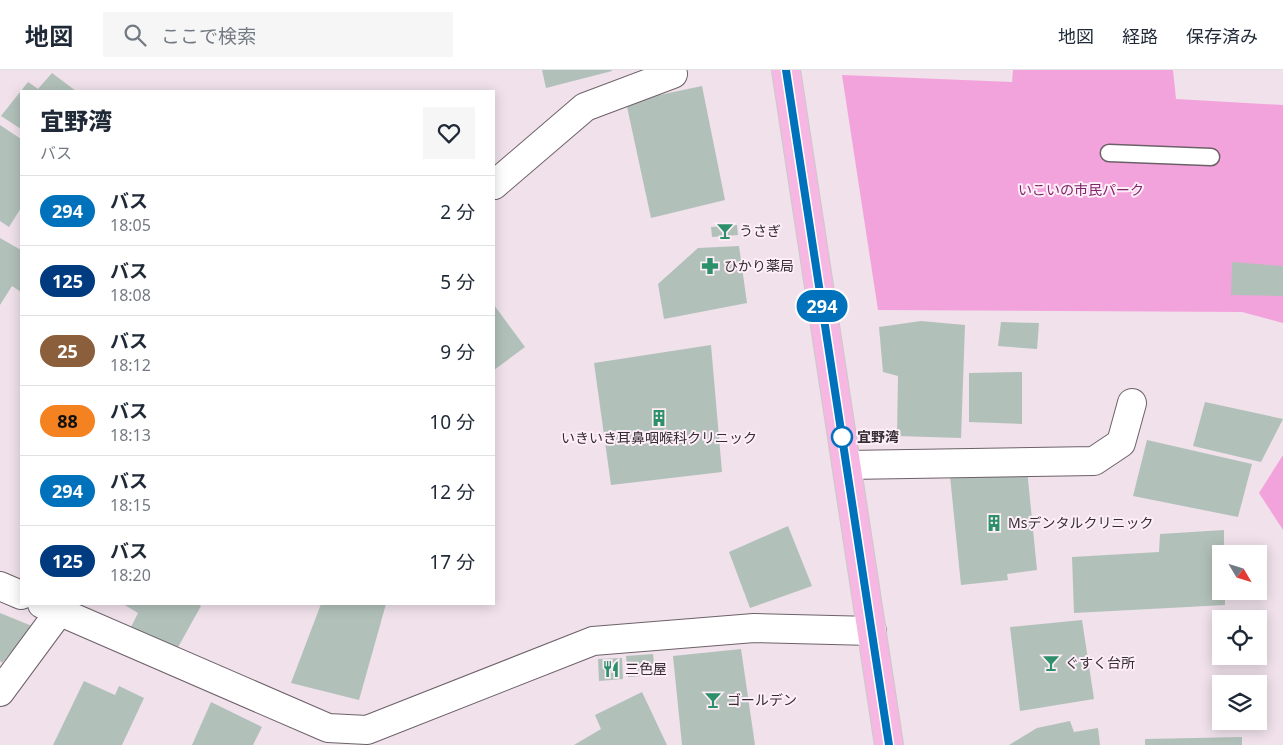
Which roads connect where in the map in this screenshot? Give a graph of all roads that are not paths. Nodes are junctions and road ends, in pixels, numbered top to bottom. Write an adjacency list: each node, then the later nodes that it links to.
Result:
1 (786, 70): 7 (highway)
2 (673, 74): 5 (street)
3 (1110, 153): 4 (lane)
4 (1211, 157)
5 (495, 184)
6 (1132, 403): 7 (street)
7 (847, 465): 11 (highway)
8 (0, 586): 9 (street)
9 (20, 595)
10 (55, 606): 11 (street); 12 (street)
11 (872, 631): 13 (highway)
12 (0, 692)
13 (889, 745)

